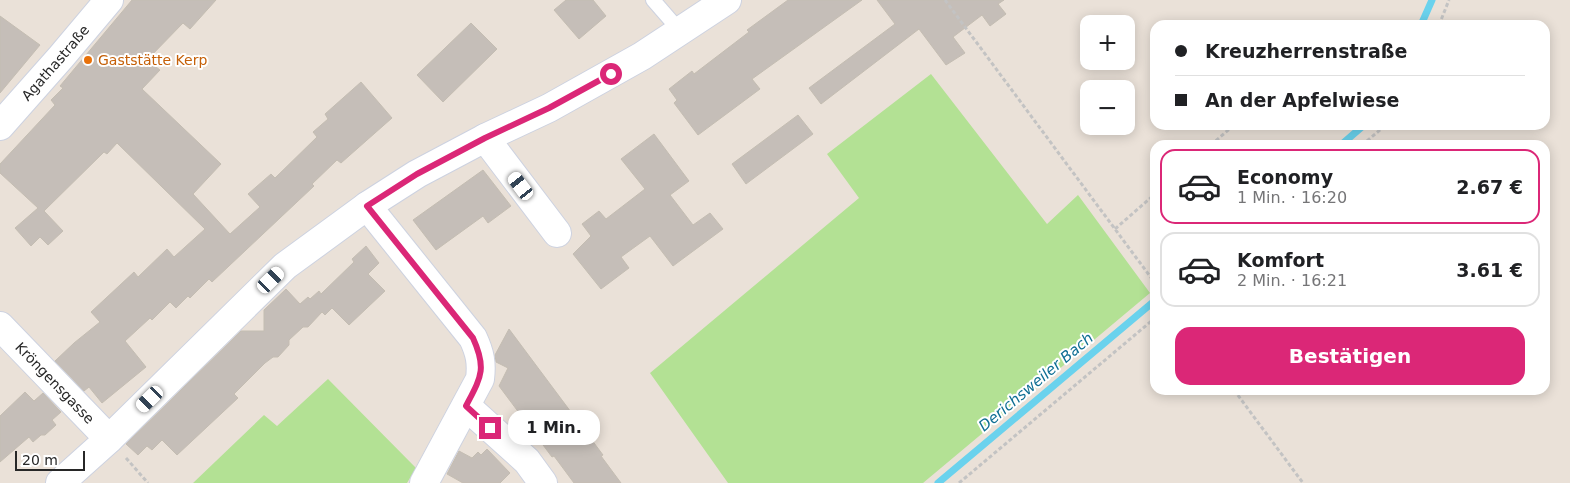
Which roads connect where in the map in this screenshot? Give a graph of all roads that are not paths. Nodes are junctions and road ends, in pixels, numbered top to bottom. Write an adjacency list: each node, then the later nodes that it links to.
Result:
1 (109, 0): 5 (street, Agathastraße)
2 (653, 0): 4 (lane)
3 (727, 0): 4 (street)
4 (680, 31): 6 (street)
5 (0, 126)
6 (485, 138): 7 (street); 8 (street)
7 (367, 206): 10 (street); 11 (street)
8 (557, 233)
9 (0, 326): 11 (street, Kröngensgasse)
10 (466, 406): 13 (street); 14 (street)
11 (109, 439): 12 (street)
12 (60, 483)
13 (424, 483)
14 (544, 483)

